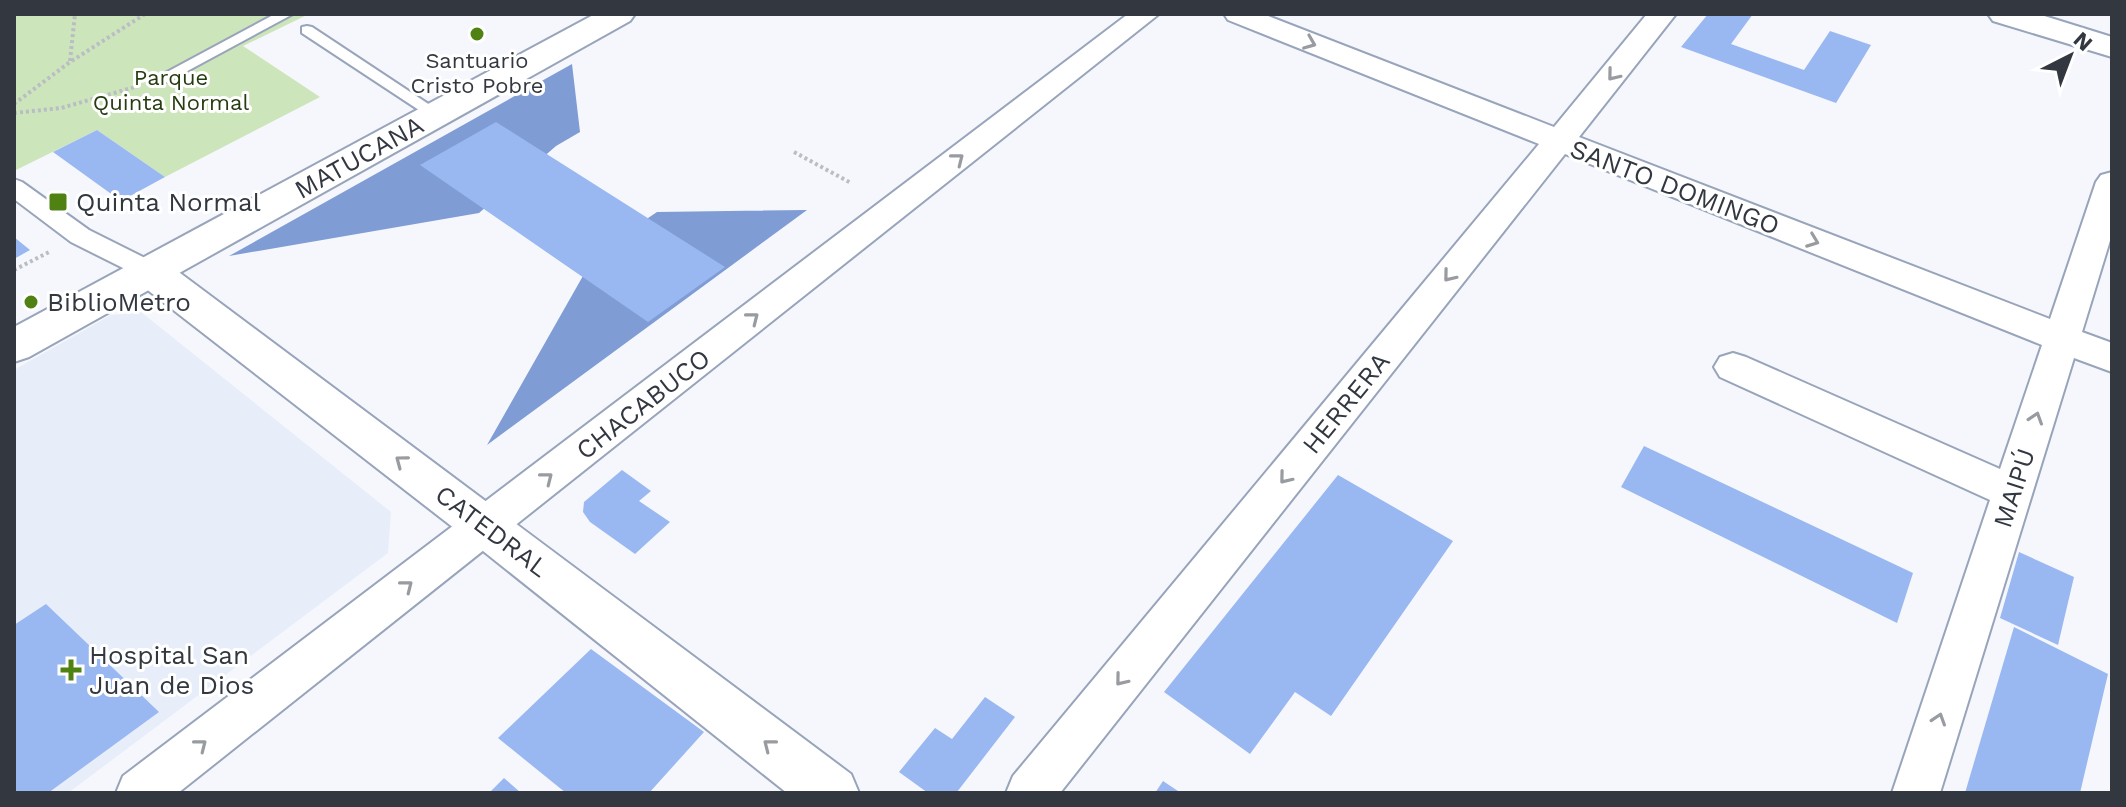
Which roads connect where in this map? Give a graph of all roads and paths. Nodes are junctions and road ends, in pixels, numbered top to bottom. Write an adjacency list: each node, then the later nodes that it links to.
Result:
1 (75, 14): 11 (path)
2 (145, 14): 11 (path)
3 (286, 14): 12 (lane)
4 (619, 14): 15 (main road, MATUCANA)
5 (1145, 14): 29 (street, CHACABUCO, one-way to 5)
6 (1238, 14): 16 (street, SANTO DOMINGO, one-way to 16)
7 (1662, 14): 16 (street, HERRERA, one-way to 16)
8 (2004, 14): 10 (main road)
9 (307, 30): 15 (lane)
10 (2112, 47)
11 (70, 62): 13 (path)
12 (162, 79): 14 (path)
13 (14, 104)
14 (14, 113)
15 (437, 115): 23 (main road, MATUCANA)
16 (1559, 141): 24 (street, SANTO DOMINGO, one-way to 24); 32 (street, HERRERA, one-way to 32)
17 (794, 152): 19 (path)
18 (2112, 182): 24 (street, MAIPÚ)
19 (851, 183)
20 (14, 187): 21 (street)
21 (80, 236): 22 (path); 23 (street)
22 (14, 270)
23 (150, 271): 25 (main road, MATUCANA); 29 (main road, CATEDRAL, one-way to 23)
24 (2062, 338): 26 (street, SANTO DOMINGO); 28 (street, MAIPÚ, one-way to 24)
25 (14, 346)
26 (2112, 358)
27 (1733, 367): 28 (street)
28 (2012, 492): 33 (street, MAIPÚ, one-way to 28)
29 (485, 525): 30 (street, CHACABUCO, one-way to 29); 31 (main road, CATEDRAL, one-way to 29)
30 (140, 793)
31 (831, 793)
32 (1030, 793)
33 (1916, 793)

